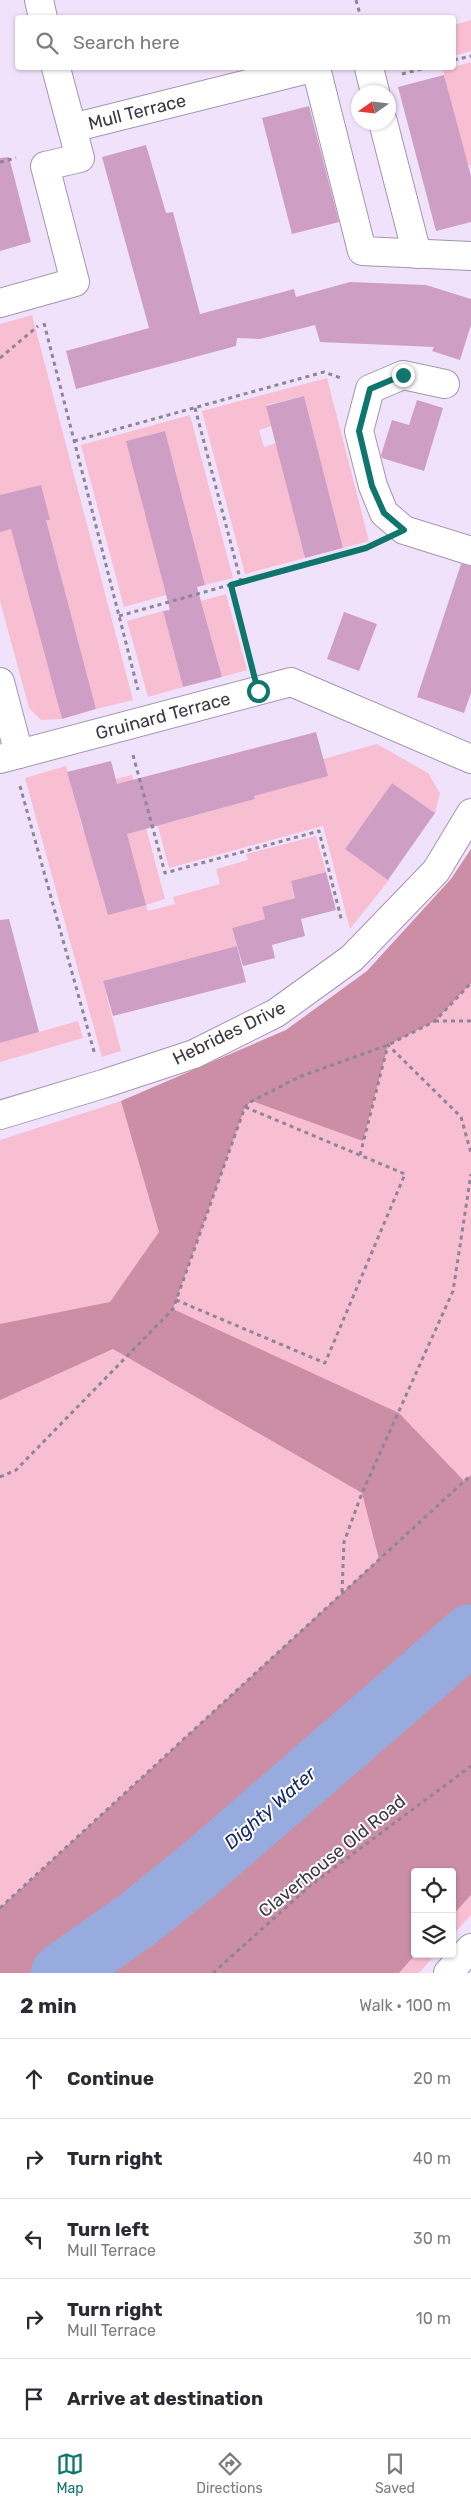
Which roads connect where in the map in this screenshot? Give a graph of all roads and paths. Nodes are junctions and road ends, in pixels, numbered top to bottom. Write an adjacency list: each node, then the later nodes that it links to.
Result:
1 (39, 0): 3 (street)
2 (356, 0): 4 (path)
3 (43, 15)
4 (360, 15)
5 (471, 56): 6 (path)
6 (456, 60)
7 (57, 70): 12 (street)
8 (304, 70): 12 (street, Mull Terrace)
9 (317, 70): 14 (street)
10 (370, 70): 11 (street)
11 (373, 85)
12 (72, 128): 16 (street, Mull Terrace)
13 (385, 130): 14 (street)
14 (416, 254): 15 (street)
15 (471, 256)
16 (0, 303)
17 (0, 358): 21 (path)
18 (445, 384): 19 (street)
19 (370, 389): 20 (path); 22 (street)
20 (195, 408): 21 (path); 24 (path)
21 (74, 442): 26 (path)
22 (404, 530): 23 (street); 24 (path)
23 (471, 551)
24 (241, 582): 25 (path)
25 (231, 585): 26 (path); 28 (path)
26 (119, 616): 29 (path)
27 (0, 682): 30 (street)
28 (258, 691): 29 (street, Gruinard Terrace); 31 (street, Gruinard Terrace)
29 (135, 723): 30 (street, Gruinard Terrace); 33 (path)
30 (10, 756): 38 (path)
31 (471, 759)
32 (471, 813): 33 (street, Hebrides Drive)
33 (352, 958): 38 (street, Hebrides Drive)
34 (471, 983): 35 (path)
35 (435, 1021): 36 (path); 37 (path)
36 (471, 1021)
37 (388, 1045): 39 (path); 41 (path); 42 (path)
38 (103, 1084): 40 (street, Hebrides Drive)
39 (245, 1107): 42 (path); 44 (path)
40 (0, 1115)
41 (471, 1154)
42 (360, 1155): 44 (path)
43 (471, 1174): 47 (path)
44 (176, 1300): 46 (path)
45 (471, 1475): 47 (path)
46 (0, 1477)
47 (342, 1592): 49 (path)
48 (471, 1766): 51 (path, Claverhouse Old Road)
49 (0, 1908)
50 (471, 1948): 52 (street)
51 (213, 1973)
52 (448, 1973)

